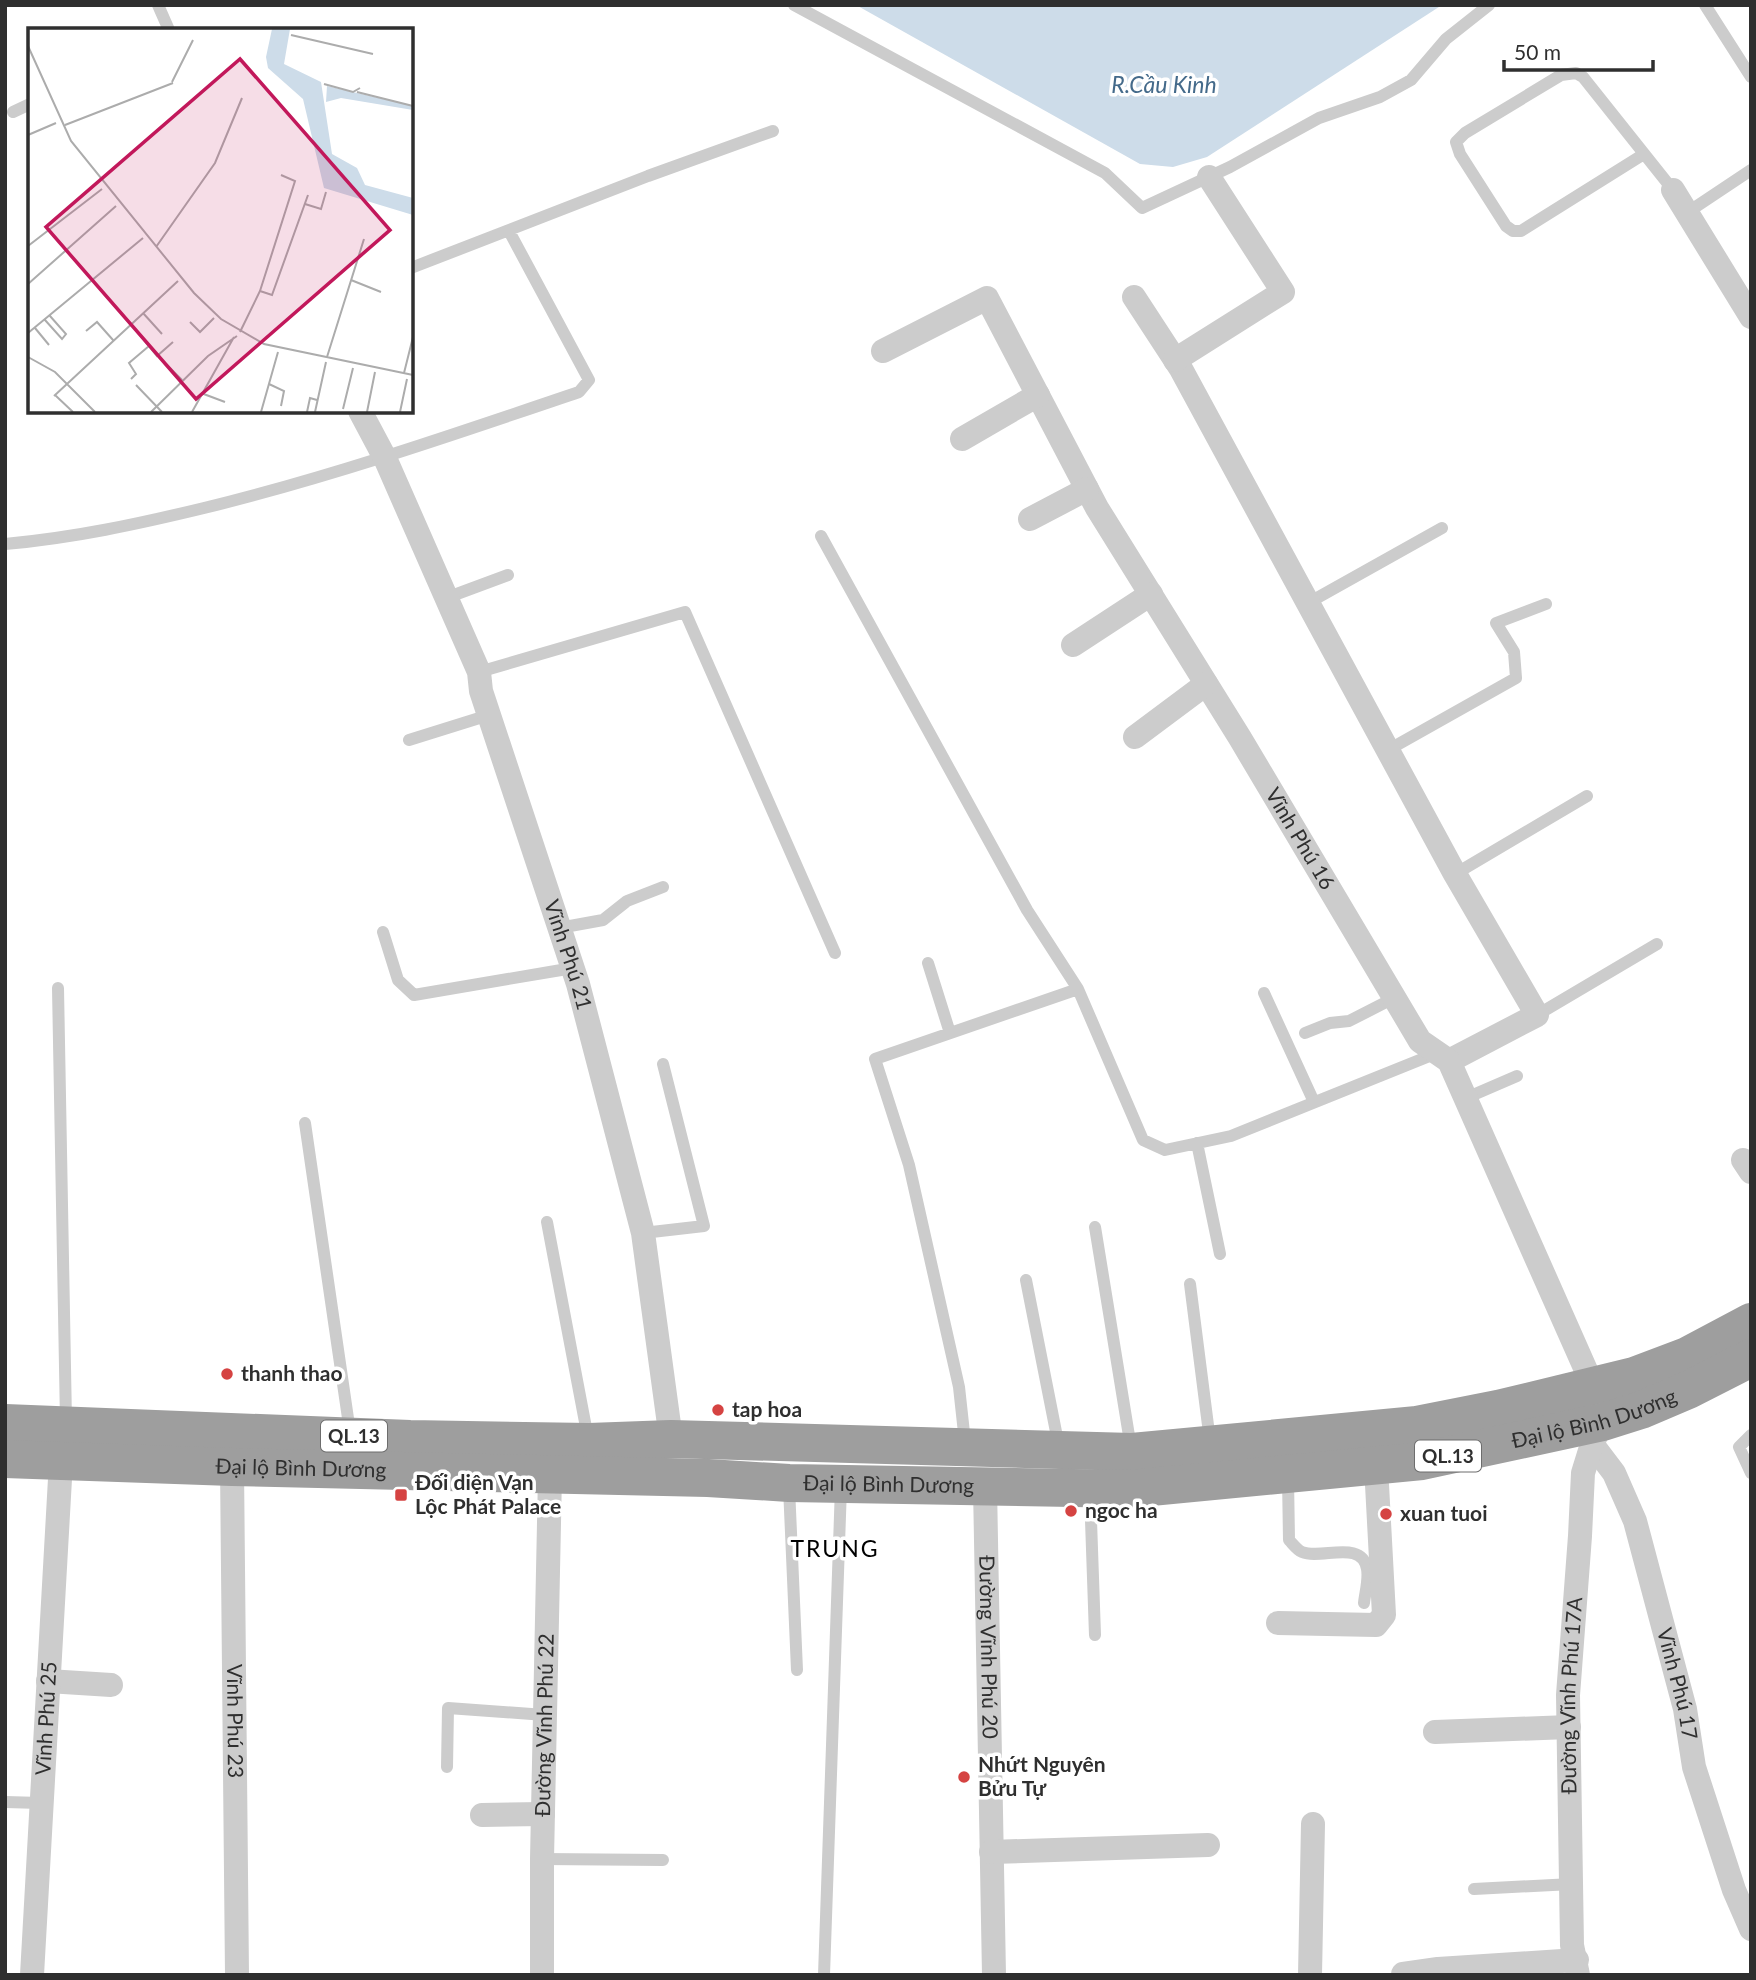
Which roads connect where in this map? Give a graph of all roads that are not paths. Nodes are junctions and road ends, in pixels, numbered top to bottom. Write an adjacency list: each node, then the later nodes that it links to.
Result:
1 (158, 5): 5 (lane)
2 (794, 5): 12 (lane)
3 (1489, 5): 12 (lane)
4 (1705, 5): 6 (lane)
5 (168, 28)
6 (1751, 77)
7 (28, 105): 8 (lane)
8 (13, 112)
9 (773, 131): 15 (lane)
10 (1644, 153): 10 (lane); 13 (lane)
11 (1751, 170): 14 (lane)
12 (1209, 177): 20 (street)
13 (1673, 190): 14 (street)
14 (1688, 212): 18 (street)
15 (509, 231): 16 (lane); 24 (lane)
16 (413, 267)
17 (1134, 297): 20 (street)
18 (1751, 317)
19 (883, 351): 21 (street, Vĩnh Phú 16)
20 (1175, 360): 33 (street)
21 (1038, 395): 23 (street); 25 (street, Vĩnh Phú 16)
22 (361, 413): 24 (street, Vĩnh Phú 21)
23 (962, 439)
24 (385, 458): 29 (lane); 32 (street, Vĩnh Phú 21)
25 (1087, 489): 26 (street); 31 (street, Vĩnh Phú 16)
26 (1030, 519)
27 (1442, 528): 33 (lane)
28 (821, 536): 52 (lane)
29 (5, 544)
30 (508, 575): 32 (lane)
31 (1151, 594): 35 (street); 37 (street, Vĩnh Phú 16)
32 (446, 598): 36 (street, Vĩnh Phú 21)
33 (1308, 603): 41 (street)
34 (1546, 604): 41 (lane)
35 (1073, 645)
36 (479, 672): 38 (street, Vĩnh Phú 21); 48 (lane)
37 (1206, 684): 39 (street); 54 (street, Vĩnh Phú 16)
38 (489, 715): 40 (lane); 45 (street, Vĩnh Phú 21)
39 (1135, 737)
40 (409, 740)
41 (1388, 750): 43 (street)
42 (1587, 796): 43 (lane)
43 (1455, 874): 55 (street)
44 (663, 887): 45 (lane)
45 (559, 928): 50 (street, Vĩnh Phú 21)
46 (383, 932): 50 (lane)
47 (1657, 944): 55 (lane)
48 (835, 953)
49 (928, 963): 56 (lane)
50 (573, 968): 69 (street, Vĩnh Phú 21)
51 (58, 988): 81 (lane)
52 (1078, 989): 56 (lane); 66 (lane)
53 (1264, 993): 64 (lane)
54 (1394, 998): 57 (lane); 59 (street, Vĩnh Phú 16)
55 (1537, 1015): 59 (street)
56 (950, 1033): 60 (lane)
57 (1304, 1033)
58 (870, 1046): 60 (lane)
59 (1443, 1057): 63 (street, Vĩnh Phú 16); 64 (lane)
60 (875, 1059): 83 (lane)
61 (663, 1064): 69 (lane)
62 (1517, 1076): 63 (lane)
63 (1466, 1098): 74 (street, Vĩnh Phú 16)
64 (1314, 1102): 66 (lane)
65 (305, 1123): 78 (lane)
66 (1197, 1143): 70 (lane)
67 (547, 1222): 80 (lane)
68 (1095, 1227): 85 (lane)
69 (643, 1233): 79 (street, Vĩnh Phú 21)
70 (1220, 1254)
71 (1026, 1280): 84 (lane)
72 (1190, 1284): 82 (lane)
73 (1750, 1351): 74 (highway, Đại lộ Bình Dương / QL.13); 76 (highway, Đại lộ Bình Dương / QL.13)
74 (1592, 1386): 82 (highway, Đại lộ Bình Dương / QL.13)
75 (5, 1423): 81 (highway, Đại lộ Bình Dương / QL.13)
76 (1597, 1433): 87 (highway, Đại lộ Bình Dương / QL.13); 104 (street, Đường Vĩnh Phú 17A); 118 (street, Vĩnh Phú 17)
77 (1751, 1435): 89 (lane)
78 (351, 1436): 80 (highway, Đại lộ Bình Dương / QL.13); 81 (highway, Đại lộ Bình Dương / QL.13)
79 (671, 1440): 80 (highway, Đại lộ Bình Dương / QL.13); 83 (highway, Đại lộ Bình Dương / QL.13); 92 (highway)
80 (589, 1442)
81 (63, 1443): 86 (highway, Đại lộ Bình Dương / QL.13); 88 (highway, Đại lộ Bình Dương / QL.13); 101 (street, Vĩnh Phú 25)
82 (1211, 1444): 85 (highway, Đại lộ Bình Dương / QL.13)
83 (966, 1449): 84 (highway, Đại lộ Bình Dương / QL.13)
84 (1059, 1450): 85 (highway, Đại lộ Bình Dương / QL.13)
85 (1132, 1452)
86 (5, 1459)
87 (1376, 1466): 90 (highway, Đại lộ Bình Dương / QL.13); 98 (street)
88 (232, 1467): 91 (highway, Đại lộ Bình Dương / QL.13); 122 (street, Vĩnh Phú 23)
89 (1751, 1473)
90 (1287, 1474): 96 (highway, Đại lộ Bình Dương / QL.13); 97 (lane)
91 (550, 1475): 92 (highway, Đại lộ Bình Dương / QL.13); 103 (street, Đường Vĩnh Phú 22)
92 (674, 1477): 93 (highway, Đại lộ Bình Dương / QL.13)
93 (789, 1483): 94 (highway, Đại lộ Bình Dương / QL.13); 100 (lane)
94 (841, 1483): 95 (highway, Đại lộ Bình Dương / QL.13); 124 (lane)
95 (985, 1486): 96 (highway, Đại lộ Bình Dương / QL.13); 113 (street, Đường Vĩnh Phú 20)
96 (1090, 1487): 99 (lane)
97 (1364, 1603)
98 (1278, 1623)
99 (1095, 1635)
100 (797, 1670)
101 (48, 1681): 102 (street); 108 (street, Vĩnh Phú 25)
102 (111, 1685)
103 (545, 1715): 106 (lane); 109 (street, Đường Vĩnh Phú 22)
104 (1569, 1727): 105 (street); 116 (street, Đường Vĩnh Phú 17A)
105 (1436, 1732)
106 (447, 1767)
107 (5, 1802): 108 (lane)
108 (41, 1803): 121 (street, Vĩnh Phú 25)
109 (543, 1814): 110 (street); 114 (street, Đường Vĩnh Phú 22)
110 (482, 1815)
111 (1313, 1824): 126 (street)
112 (1208, 1845): 113 (street)
113 (991, 1852): 125 (street, Đường Vĩnh Phú 20)
114 (542, 1859): 115 (lane); 123 (street, Đường Vĩnh Phú 22)
115 (663, 1860)
116 (1572, 1884): 117 (lane); 119 (street, Đường Vĩnh Phú 17A)
117 (1474, 1889)
118 (1750, 1925)
119 (1577, 1967): 120 (street)
120 (1403, 1974)
121 (32, 1975)
122 (237, 1975)
123 (542, 1975)
124 (824, 1975)
125 (994, 1975)
126 (1310, 1975)

